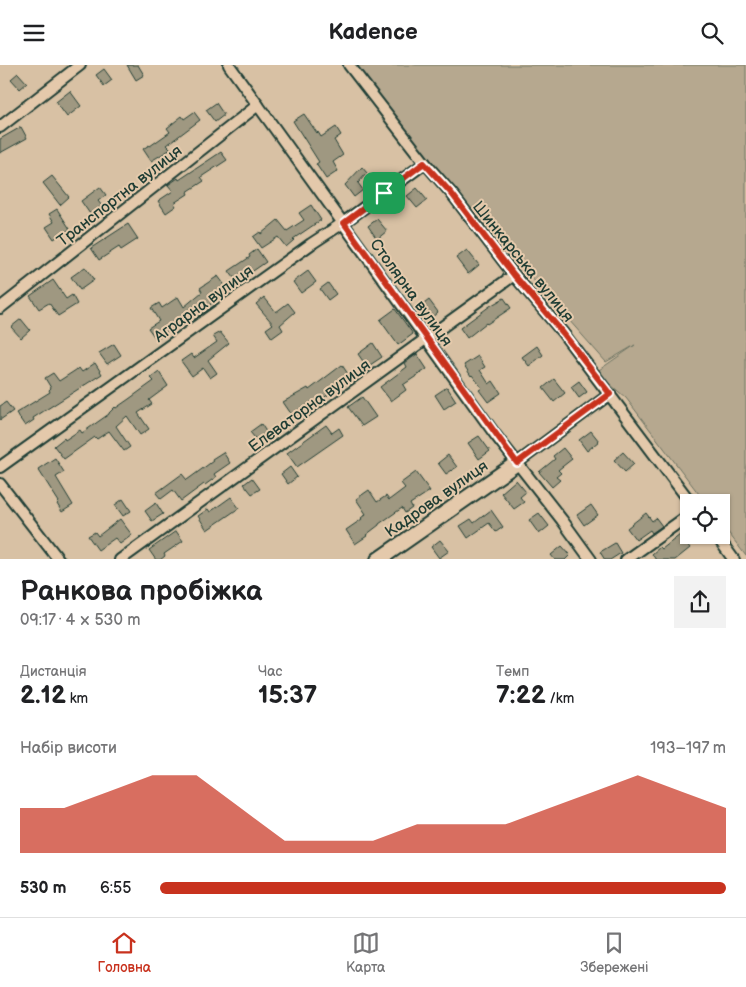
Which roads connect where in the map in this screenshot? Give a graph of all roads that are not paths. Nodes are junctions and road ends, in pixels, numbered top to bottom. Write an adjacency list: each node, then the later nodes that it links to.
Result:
1 (80, 65): 5 (street)
2 (229, 65): 4 (street, Столярна вулиця)
3 (349, 65): 6 (street, Шинкарська вулиця)
4 (258, 105): 7 (street, Столярна вулиця); 9 (street, Транспортна вулиця)
5 (0, 127)
6 (424, 163): 7 (street, Аграрна вулиця); 8 (street, Шинкарська вулиця)
7 (344, 223): 10 (street, Столярна вулиця); 13 (street, Аграрна вулиця)
8 (514, 275): 10 (street, Елеваторна вулиця); 11 (street, Шинкарська вулиця)
9 (0, 308)
10 (427, 339): 12 (street, Столярна вулиця); 19 (street, Елеваторна вулиця)
11 (610, 394): 12 (street, Кадрова вулиця); 15 (street, Шинкарська вулиця)
12 (517, 463): 20 (street, Кадрова вулиця); 21 (street, Столярна вулиця)
13 (0, 467)
14 (0, 484): 18 (street)
15 (685, 494)
16 (680, 521): 22 (street)
17 (723, 544): 23 (street)
18 (59, 559)
19 (120, 559)
20 (378, 559)
21 (591, 559)
22 (626, 559)
23 (734, 559)

